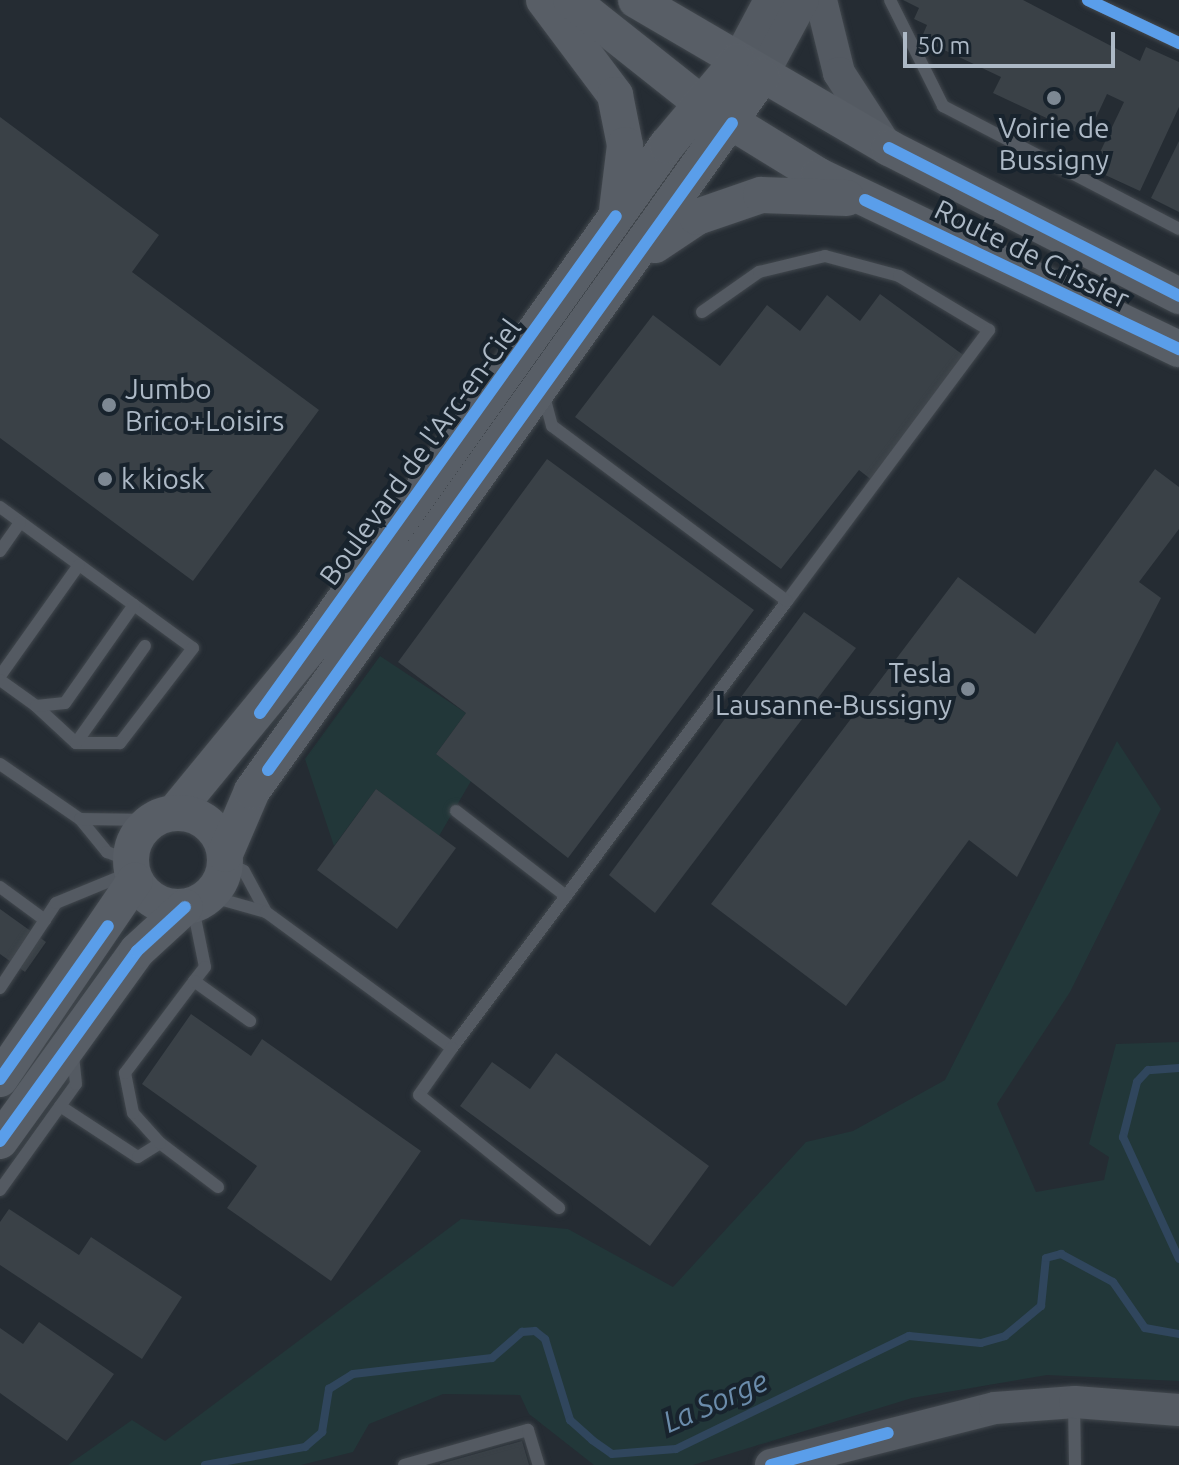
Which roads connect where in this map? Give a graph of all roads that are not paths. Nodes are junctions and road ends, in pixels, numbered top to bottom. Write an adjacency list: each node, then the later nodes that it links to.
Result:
1 (544, 0): 15 (main road)
2 (571, 0): 11 (main road, Route de Crissier)
3 (636, 0): 10 (main road, Route de Crissier)
4 (770, 0): 10 (street)
5 (803, 0): 10 (street)
6 (821, 0): 13 (street)
7 (890, 0): 16 (lane)
8 (1088, 0): 9 (lane)
9 (1179, 43)
10 (749, 69): 11 (main road, Boulevard de l'Arc-en-Ciel); 12 (main road); 13 (main road, Route de Crissier)
11 (702, 104): 12 (main road, Route de Crissier); 15 (main road, Boulevard de l'Arc-en-Ciel)
12 (732, 123): 14 (main road, Route de Crissier); 17 (main road)
13 (889, 148): 18 (main road, Route de Crissier)
14 (865, 200): 17 (main road); 20 (main road, Route de Crissier)
15 (616, 216): 34 (main road, Boulevard de l'Arc-en-Ciel)
16 (1179, 229)
17 (638, 257): 21 (main road)
18 (1179, 296)
19 (702, 312): 26 (lane)
20 (1179, 349)
21 (543, 390): 26 (lane); 36 (main road)
22 (0, 507): 23 (lane)
23 (20, 522): 24 (lane); 25 (lane)
24 (0, 551)
25 (79, 565): 27 (lane); 29 (lane)
26 (787, 601): 39 (lane)
27 (134, 605): 30 (lane); 31 (lane)
28 (145, 646): 31 (lane)
29 (0, 678): 30 (lane)
30 (36, 706): 31 (lane)
31 (76, 743)
32 (3, 771): 35 (lane)
33 (456, 811): 39 (lane)
34 (164, 816): 35 (lane); 36 (main road); 37 (main road)
35 (80, 819): 37 (lane)
36 (225, 857): 40 (main road); 41 (lane)
37 (132, 871): 40 (main road); 42 (lane); 48 (main road)
38 (0, 887): 42 (lane)
39 (566, 896): 47 (lane)
40 (195, 902): 41 (lane); 44 (lane); 46 (main road)
41 (266, 912): 47 (lane)
42 (45, 920): 43 (lane)
43 (2, 980)
44 (194, 981): 45 (lane); 51 (lane)
45 (250, 1021)
46 (71, 1039): 49 (lane); 50 (main road)
47 (452, 1048): 54 (lane)
48 (0, 1079)
49 (60, 1106): 51 (lane); 53 (lane)
50 (0, 1141)
51 (160, 1143): 52 (lane)
52 (218, 1187)
53 (0, 1190)
54 (559, 1208)
55 (1075, 1402): 56 (street); 59 (street); 60 (lane)
56 (1179, 1410)
57 (404, 1465): 58 (lane)
58 (539, 1465)
59 (771, 1465)
60 (1075, 1465)

